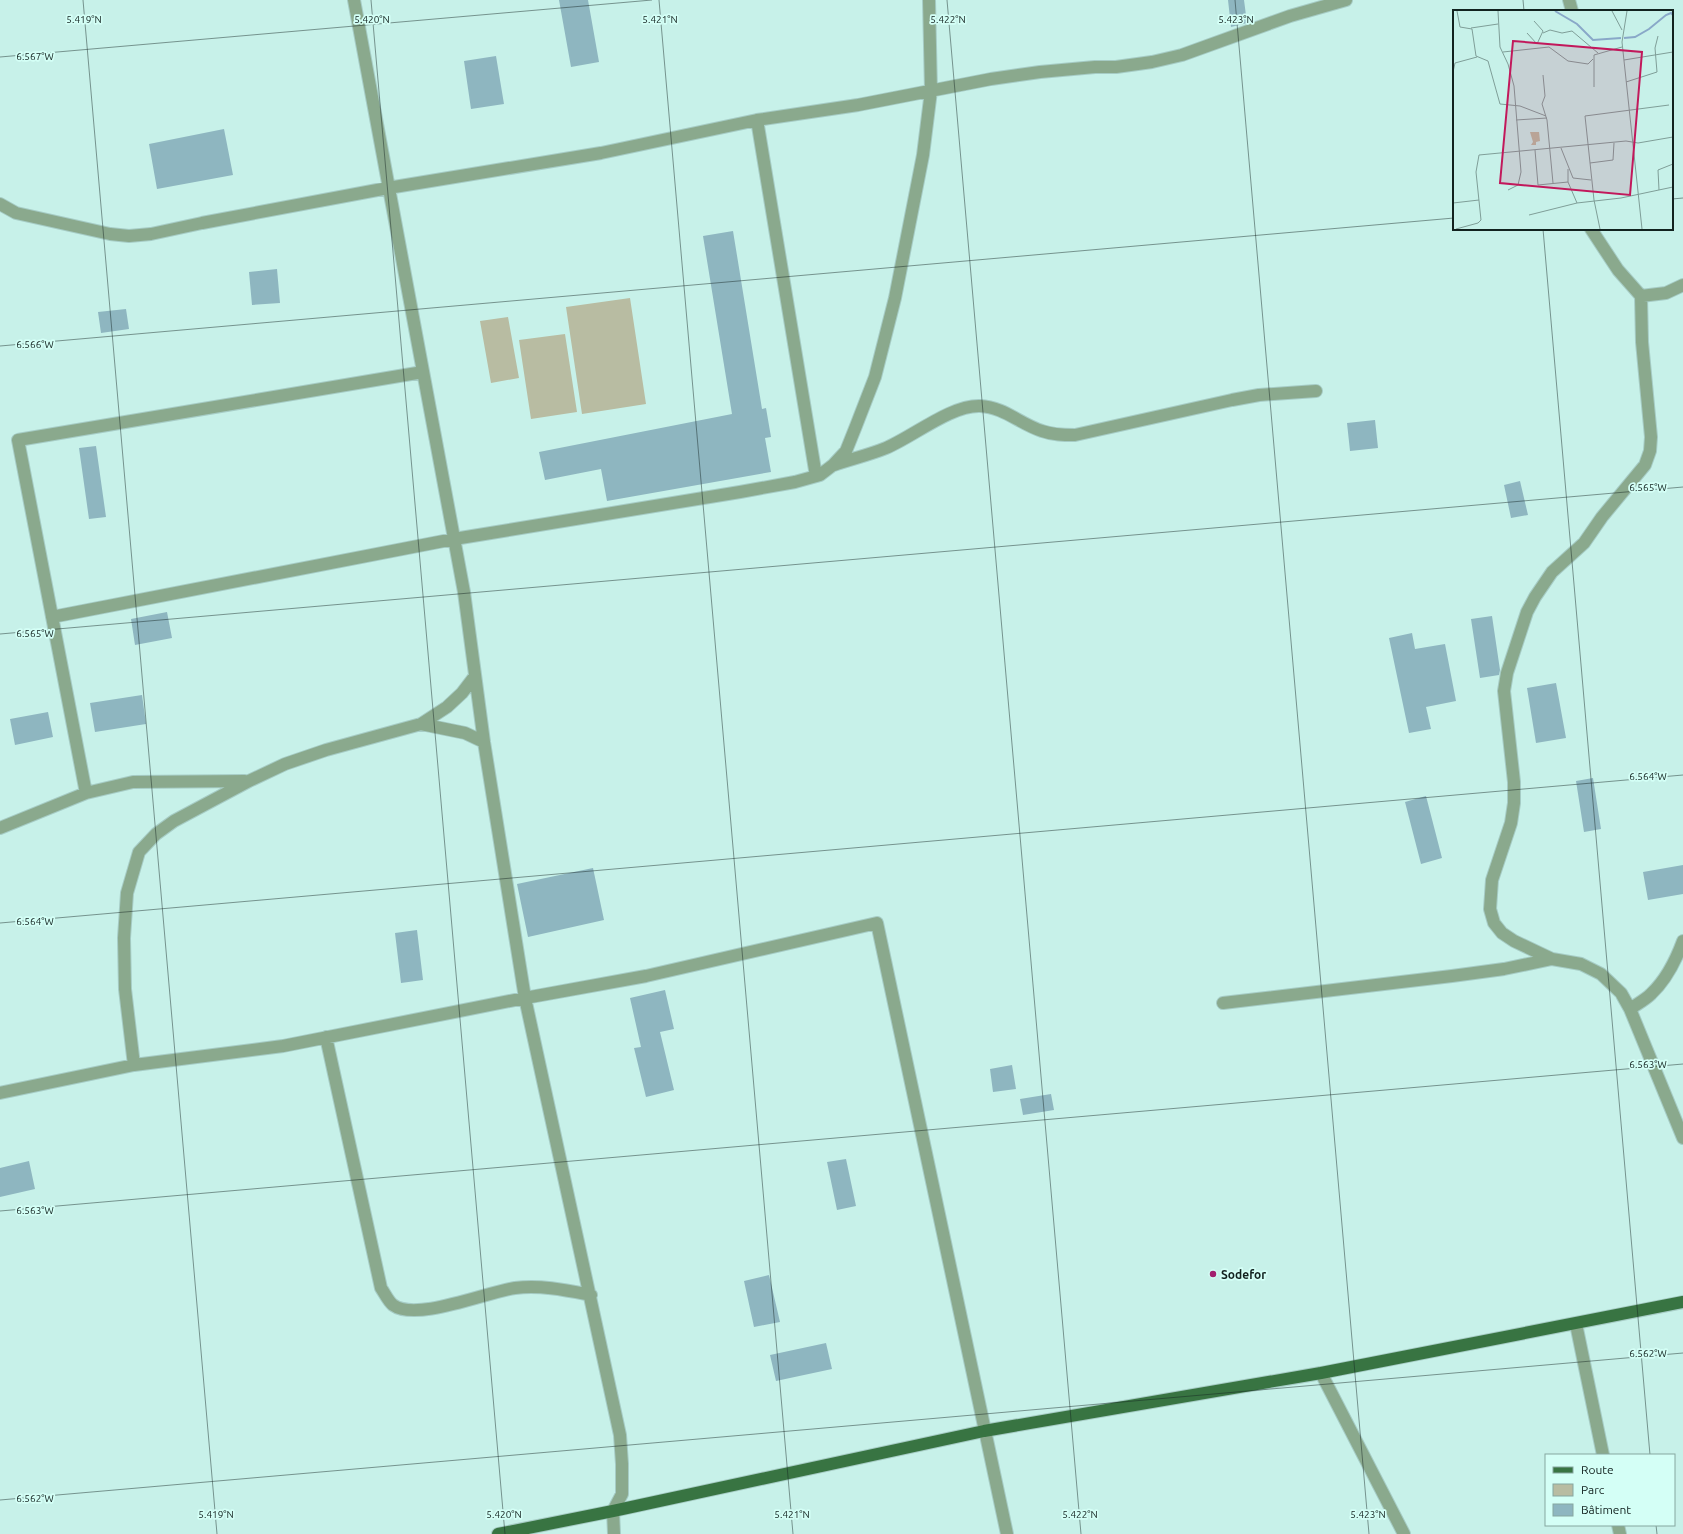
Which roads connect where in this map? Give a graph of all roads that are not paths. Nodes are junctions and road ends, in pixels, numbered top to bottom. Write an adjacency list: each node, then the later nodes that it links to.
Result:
1 (354, 0): 8 (street)
2 (929, 0): 6 (street)
3 (1346, 0): 6 (street)
4 (1569, 0): 5 (street)
5 (1572, 10)
6 (931, 91): 7 (street); 15 (street)
7 (757, 120): 8 (street); 16 (street)
8 (388, 188): 9 (street); 13 (street)
9 (0, 204)
10 (1592, 230): 12 (street)
11 (1680, 288): 12 (street)
12 (1641, 296): 26 (street)
13 (423, 372): 17 (street); 18 (street)
14 (1316, 391): 15 (street)
15 (833, 466): 16 (street)
16 (816, 476): 17 (street)
17 (454, 539): 18 (street); 19 (street)
18 (52, 618): 23 (street)
19 (475, 676): 20 (street); 21 (street)
20 (421, 724): 21 (street); 22 (street)
21 (484, 742): 27 (street)
22 (249, 781): 23 (street); 31 (street)
23 (86, 792): 24 (street)
24 (0, 828)
25 (1683, 941): 29 (street)
26 (1552, 959): 28 (street); 29 (street)
27 (525, 998): 30 (street); 34 (street); 38 (street)
28 (1223, 1004)
29 (1630, 1009): 33 (street)
30 (326, 1037): 31 (street); 34 (street)
31 (134, 1065): 32 (street)
32 (0, 1093)
33 (1683, 1138)
34 (591, 1295): 40 (street)
35 (1683, 1302): 36 (main road)
36 (1576, 1324): 37 (main road); 39 (street)
37 (1321, 1373): 38 (main road); 44 (street)
38 (984, 1431): 40 (main road); 43 (street)
39 (1603, 1454)
40 (613, 1511): 41 (main road); 42 (street)
41 (498, 1534)
42 (614, 1534)
43 (1007, 1534)
44 (1404, 1534)

